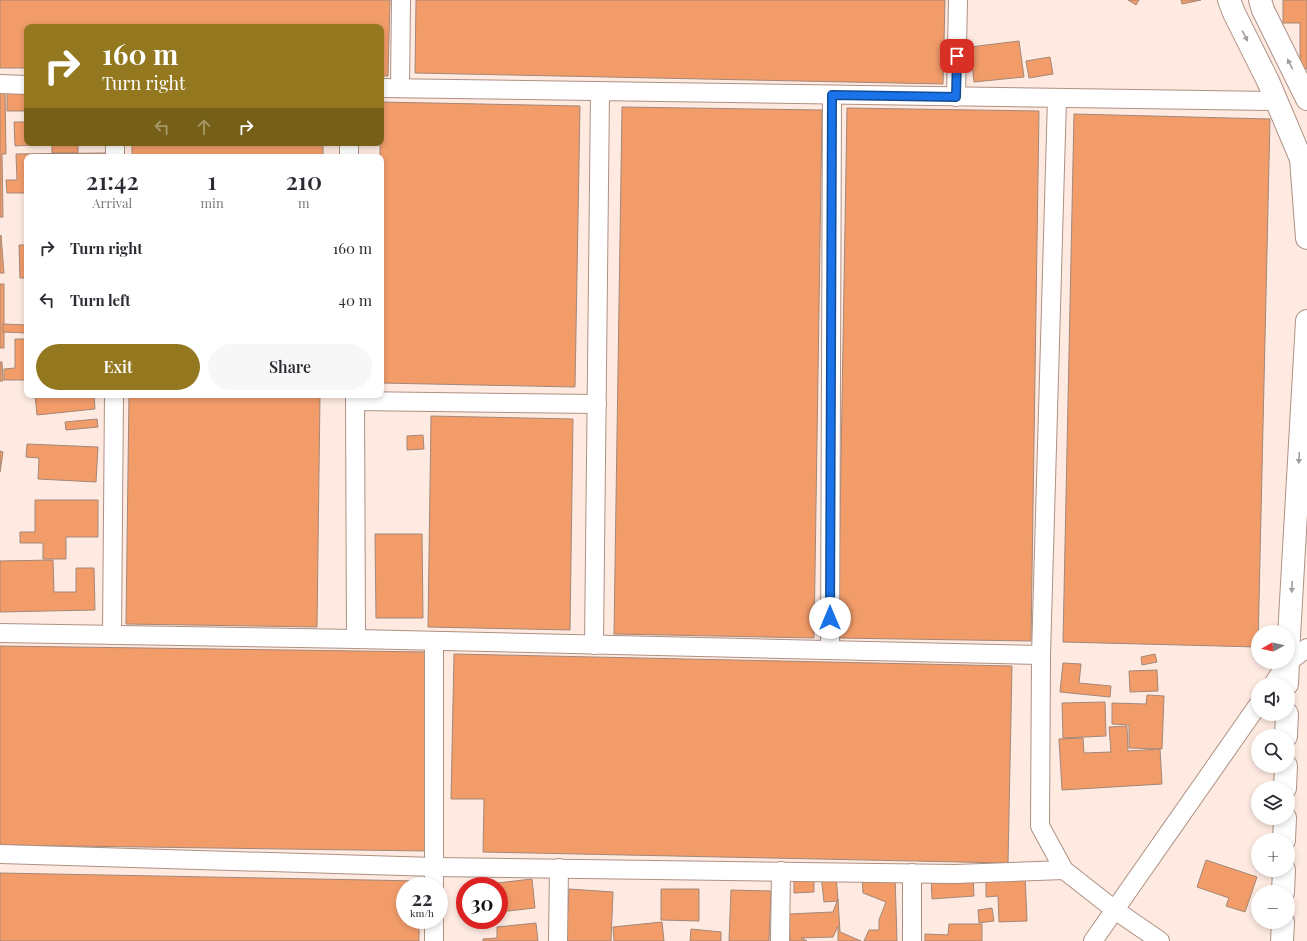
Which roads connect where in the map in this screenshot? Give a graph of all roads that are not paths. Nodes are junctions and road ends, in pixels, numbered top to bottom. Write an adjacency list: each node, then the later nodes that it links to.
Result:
1 (401, 0): 8 (street)
2 (958, 0): 11 (street)
3 (1229, 0): 14 (main road, one-way to 14)
4 (1260, 0): 13 (main road, one-way to 4)
5 (0, 84): 6 (street)
6 (24, 84)
7 (384, 88): 8 (street)
8 (400, 88): 9 (street)
9 (600, 92): 10 (street); 19 (street)
10 (832, 95): 11 (street); 27 (street)
11 (956, 97): 12 (street)
12 (1057, 98): 14 (street); 28 (street)
13 (1307, 99)
14 (1276, 101): 15 (main road)
15 (1307, 238)
16 (1307, 321): 20 (main road, one-way to 20)
17 (114, 398): 22 (street)
18 (355, 398): 19 (street); 23 (street)
19 (597, 404): 25 (street)
20 (1290, 625)
21 (0, 633): 22 (street)
22 (112, 635): 23 (street)
23 (356, 639): 24 (street)
24 (434, 641): 25 (street); 34 (street)
25 (594, 645): 27 (street)
26 (1307, 648): 29 (street)
27 (830, 650): 28 (street)
28 (1042, 655): 36 (street)
29 (1295, 659)
30 (1286, 669): 31 (street)
31 (1279, 677)
32 (1251, 715): 40 (street)
33 (0, 854): 34 (street)
34 (434, 866): 35 (street); 39 (street)
35 (559, 868): 37 (street); 44 (street)
36 (1064, 870): 38 (street); 40 (street)
37 (781, 871): 38 (street); 45 (street)
38 (912, 873): 46 (street)
39 (434, 877)
40 (1115, 910): 47 (street); 48 (street)
41 (434, 929): 43 (street)
42 (1283, 929): 49 (main road)
43 (434, 941)
44 (558, 941)
45 (780, 941)
46 (912, 941)
47 (1093, 941)
48 (1160, 941)
49 (1282, 941)

